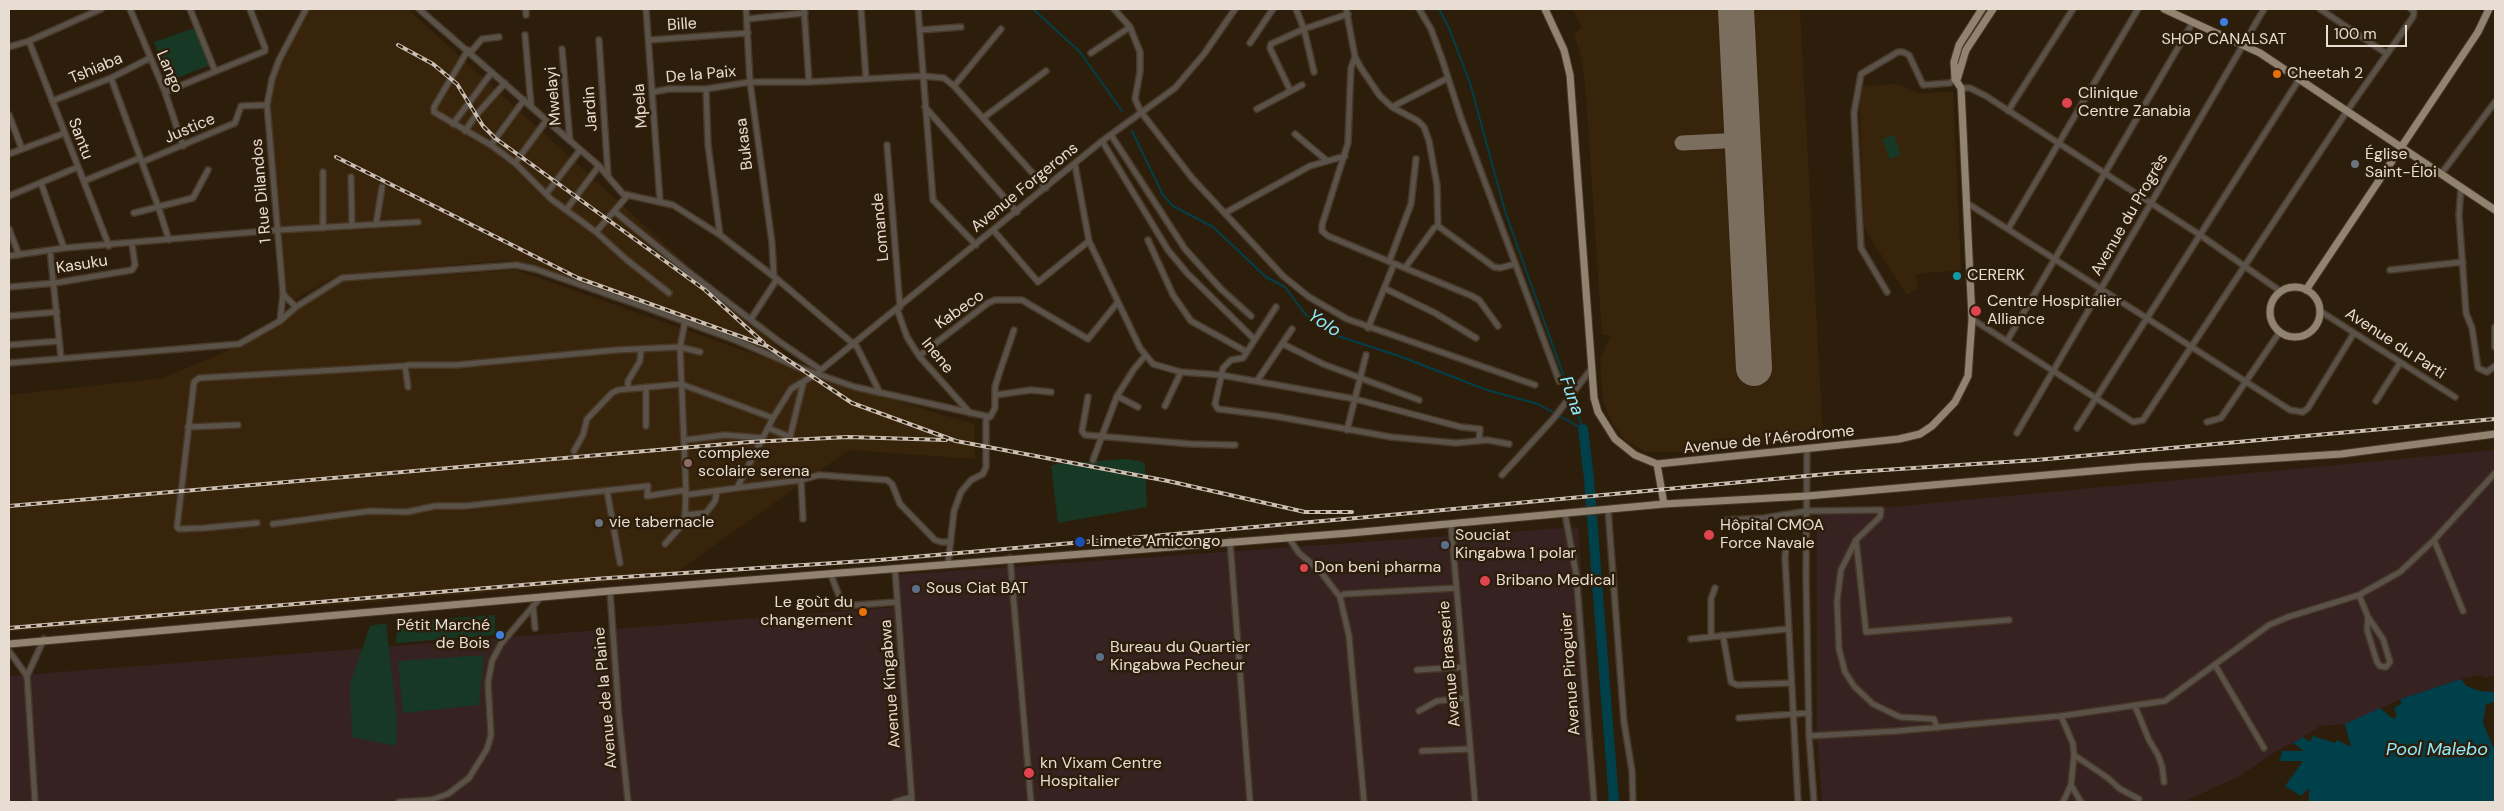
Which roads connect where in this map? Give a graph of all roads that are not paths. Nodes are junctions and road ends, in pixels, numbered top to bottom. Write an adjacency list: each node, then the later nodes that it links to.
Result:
1 (101, 9): 40 (street)
2 (130, 9): 51 (street, Lango)
3 (190, 9): 52 (street)
4 (250, 9): 52 (street)
5 (306, 9): 74 (street, 1 Rue Dilandos)
6 (419, 9): 47 (street)
7 (526, 9): 29 (street)
8 (646, 9): 42 (street, Mpela)
9 (746, 9): 30 (street, Bukasa)
10 (861, 9): 58 (street)
11 (918, 9): 36 (street)
12 (1114, 9): 33 (street)
13 (1235, 9): 81 (street, Avenue Forgerons)
14 (1274, 9): 43 (street)
15 (1296, 9): 35 (street)
16 (1419, 9): 59 (street)
17 (1545, 9): 212 (main road, Avenue de l’Aérodrome)
18 (1982, 9): 64 (main road, Avenue de l’Aérodrome)
19 (1993, 9): 64 (main road)
20 (2073, 9): 79 (street)
21 (2138, 9): 94 (street)
22 (2164, 9): 31 (main road)
23 (2264, 9): 44 (street, Avenue du Progrès)
24 (2320, 9): 49 (street)
25 (2411, 9): 49 (street)
26 (2489, 9): 96 (main road)
27 (805, 11): 30 (street); 62 (street)
28 (1347, 11): 35 (street); 50 (street)
29 (526, 15)
30 (747, 19): 37 (street, Bukasa)
31 (2193, 22): 44 (main road); 110 (street)
32 (961, 27): 36 (street)
33 (1130, 27): 48 (street); 81 (street)
34 (1001, 29): 66 (street)
35 (1304, 29): 55 (street); 68 (street)
36 (920, 30): 56 (street)
37 (748, 33): 42 (street, Bille); 61 (street, Bukasa)
38 (525, 35): 75 (street)
39 (499, 37): 47 (street)
40 (29, 40): 45 (street); 72 (street, Santu)
41 (600, 40): 112 (street, Jardin)
42 (649, 40): 70 (street, Mpela)
43 (1250, 43)
44 (2243, 44): 60 (main road); 124 (street, Avenue du Progrès)
45 (9, 47)
46 (562, 49): 90 (street, Mwelayi)
47 (469, 51): 54 (street); 85 (street)
48 (1091, 53)
49 (2387, 54): 80 (street)
50 (1355, 56): 77 (street); 100 (street)
51 (150, 58): 57 (street, Tshiaba); 69 (street, Lango)
52 (215, 71): 69 (street)
53 (1046, 71): 83 (street)
54 (492, 72): 63 (street); 85 (street)
55 (1314, 72)
56 (923, 76): 58 (street, De la Paix); 66 (street, De la Paix); 76 (street)
57 (111, 78): 72 (street, Tshiaba); 102 (street)
58 (866, 78): 62 (street, De la Paix)
59 (1448, 78): 77 (street); 157 (street)
60 (2300, 78): 80 (main road); 143 (street)
61 (750, 82): 62 (street, De la Paix); 67 (street, De la Paix); 161 (street, Bukasa)
62 (809, 82)
63 (505, 83): 71 (street); 86 (street)
64 (1958, 83): 79 (street); 123 (main road, Avenue de l’Aérodrome); 168 (street)
65 (1302, 85): 68 (street)
66 (954, 86): 83 (street)
67 (706, 89): 70 (street, De la Paix); 142 (street)
68 (1290, 90): 78 (street)
69 (165, 92): 95 (street, Lango)
70 (653, 92): 122 (street, Mpela)
71 (524, 100): 75 (street); 93 (street)
72 (52, 101): 87 (street, Santu)
73 (2495, 102): 111 (street)
74 (267, 104): 95 (street, Justice); 139 (street, 1 Rue Dilandos)
75 (531, 105): 84 (street)
76 (924, 107): 130 (street); 148 (street)
77 (1392, 107): 135 (street)
78 (1257, 109)
79 (2008, 111): 94 (street)
80 (2347, 111): 96 (main road); 158 (street)
81 (1141, 112): 89 (street, Avenue Forgerons); 131 (street)
82 (9, 115): 97 (street)
83 (983, 118): 118 (street)
84 (546, 121): 90 (street); 104 (street)
85 (453, 124): 86 (street)
86 (465, 131): 93 (street)
87 (65, 133): 97 (street); 107 (street, Santu)
88 (1295, 134): 103 (street)
89 (1111, 135): 91 (street, Avenue Forgerons); 178 (street)
90 (570, 141): 98 (street)
91 (1102, 141): 105 (street, Avenue Forgerons); 192 (street)
92 (887, 144): 174 (street, Lomande)
93 (491, 145): 104 (street)
94 (2060, 145): 110 (street); 138 (street)
95 (183, 146): 102 (street, Justice)
96 (2400, 147): 111 (main road); 166 (main road)
97 (22, 149): 99 (street)
98 (580, 150): 106 (street); 119 (street)
99 (9, 154)
100 (1345, 156): 103 (street); 156 (street)
101 (1416, 158): 156 (street)
102 (141, 160): 114 (street, Justice); 125 (street)
103 (1326, 160): 131 (street)
104 (515, 163): 119 (street)
105 (1075, 164): 118 (street, Avenue Forgerons); 146 (street)
106 (598, 166): 112 (street); 126 (street)
107 (78, 167): 114 (street, Santu); 115 (street)
108 (208, 170): 125 (street)
109 (323, 172): 136 (street)
110 (2104, 173): 124 (street); 154 (street)
111 (2441, 174): 117 (main road)
112 (608, 176): 121 (street)
113 (351, 177): 134 (street)
114 (84, 181): 149 (street, Santu)
115 (41, 183): 120 (street); 150 (street)
116 (382, 187): 133 (street)
117 (2461, 187): 127 (main road); 155 (street)
118 (1046, 188): 130 (street, Avenue Forgerons)
119 (546, 194): 126 (street)
120 (9, 196)
121 (627, 196): 122 (street); 128 (street)
122 (660, 201): 142 (street)
123 (1967, 203): 138 (street); 180 (main road, Avenue de l’Aérodrome)
124 (2151, 204): 143 (street); 165 (street, Avenue du Progrès)
125 (158, 206): 129 (street); 144 (street)
126 (566, 210): 141 (street)
127 (2495, 210)
128 (614, 211): 141 (street); 179 (street)
129 (134, 212)
130 (1017, 212): 140 (street, Avenue Forgerons)
131 (1225, 213): 186 (street)
132 (418, 222): 133 (street)
133 (376, 225): 134 (street)
134 (352, 226): 136 (street)
135 (1438, 226): 157 (street); 159 (street)
136 (323, 228): 139 (street)
137 (9, 229): 152 (street)
138 (2008, 229): 154 (street)
139 (278, 230): 144 (street); 170 (street, 1 Rue Dilandos)
140 (994, 231): 146 (street); 148 (street, Avenue Forgerons)
141 (596, 232): 169 (street)
142 (720, 235): 161 (street)
143 (2200, 235): 158 (street); 181 (street)
144 (168, 240): 147 (street)
145 (1148, 240): 203 (street)
146 (1090, 241): 171 (street)
147 (132, 244): 149 (street); 162 (street, Kasuku)
148 (976, 245): 174 (street, Avenue Forgerons)
149 (109, 246): 150 (street)
150 (64, 248): 151 (street)
151 (50, 250): 152 (street); 162 (street)
152 (19, 255): 153 (street)
153 (9, 256)
154 (2056, 260): 165 (street); 194 (street)
155 (2463, 262): 160 (street); 211 (street)
156 (1392, 263): 159 (street); 164 (street)
157 (1515, 264): 220 (street)
158 (2246, 266): 167 (street); 200 (street)
159 (1405, 268): 184 (street)
160 (2390, 270)
161 (776, 278): 179 (street); 195 (street)
162 (55, 282): 163 (street, Kasuku); 176 (street)
163 (9, 287)
164 (1384, 288): 186 (street); 191 (street)
165 (2101, 290): 181 (street); 214 (street, Avenue du Progrès)
166 (2306, 290): 167 (main road); 175 (main road)
167 (2280, 291): 189 (main road)
168 (1887, 292)
169 (669, 293)
170 (283, 294): 173 (street); 182 (street, 1 Rue Dilandos)
171 (1118, 302): 205 (street, Kabeco); 206 (street)
172 (1276, 307): 192 (street)
173 (296, 308): 182 (street); 183 (street)
174 (899, 308): 195 (street, Avenue Forgerons); 205 (street, Inene)
175 (2320, 311): 189 (main road); 190 (street, Avenue du Parti)
176 (57, 312): 177 (street); 193 (street)
177 (9, 316)
178 (1251, 316)
179 (751, 319): 213 (street)
180 (1972, 319): 194 (street); 258 (main road, Avenue de l’Aérodrome)
181 (2147, 319): 200 (street); 235 (street)
182 (280, 322): 207 (street)
183 (685, 322): 198 (street); 216 (street)
184 (1498, 326)
185 (2495, 327): 199 (street)
186 (1368, 328): 224 (street)
187 (1292, 329): 196 (street)
188 (1014, 330): 230 (street)
189 (2280, 333): 221 (street)
190 (2354, 333): 209 (street, Avenue du Parti); 221 (street)
191 (1476, 338)
192 (1254, 339): 203 (street)
193 (59, 340): 197 (street); 207 (street)
194 (2007, 341): 214 (street)
195 (854, 344): 213 (street, Avenue Forgerons); 229 (street)
196 (1283, 344): 218 (street); 219 (street)
197 (9, 345)
198 (680, 347): 201 (street); 202 (street); 222 (street)
199 (2495, 347)
200 (2191, 348): 221 (street); 235 (street)
201 (641, 349): 210 (street); 227 (street)
202 (700, 352)
203 (1247, 352): 217 (street)
204 (1366, 355): 218 (street)
205 (919, 356): 240 (street, Inene)
206 (1146, 356): 215 (street); 231 (street)
207 (61, 358): 208 (street)
208 (9, 363)
209 (2400, 363): 234 (street, Avenue du Parti); 237 (street)
210 (405, 366): 225 (street); 246 (street)
211 (2495, 366)
212 (1591, 369): 261 (main road, Avenue de l’Aérodrome); 263 (street)
213 (821, 370): 216 (street, Avenue Forgerons)
214 (2054, 371): 235 (street); 250 (street, Avenue du Progrès)
215 (1181, 372): 217 (street); 238 (street)
216 (816, 374): 223 (street, Avenue Forgerons); 229 (street)
217 (1221, 375): 219 (street); 249 (street)
218 (1359, 378): 233 (street); 236 (street)
219 (1258, 381): 233 (street)
220 (1559, 381)
221 (2245, 383): 243 (street)
222 (681, 384): 226 (street); 242 (street); 254 (street)
223 (803, 384): 242 (street, Avenue Forgerons); 247 (street)
224 (1535, 384)
225 (408, 387)
226 (646, 387): 227 (street); 245 (street)
227 (628, 389): 259 (street)
228 (1051, 392): 230 (street)
229 (880, 393): 240 (street)
230 (996, 394): 241 (street)
231 (1117, 396): 239 (street); 252 (street)
232 (1088, 397): 252 (street)
233 (1355, 398): 249 (street); 255 (street)
234 (2455, 398)
235 (2096, 399): 248 (street)
236 (1419, 400)
237 (2376, 402)
238 (1165, 406)
239 (1138, 408)
240 (970, 413): 241 (street)
241 (986, 417): 284 (street)
242 (773, 418): 247 (street, Avenue Forgerons)
243 (2207, 422)
244 (238, 425): 246 (street)
245 (646, 426)
246 (188, 428): 277 (street)
247 (768, 428): 253 (street, Avenue Forgerons)
248 (2077, 428)
249 (1347, 430): 255 (street)
250 (2017, 433)
251 (2495, 434): 269 (main road)
252 (1102, 436): 257 (street); 260 (street)
253 (762, 438): 254 (street); 265 (street, Avenue Forgerons)
254 (685, 440): 268 (street)
255 (1479, 440): 256 (street)
256 (1509, 444)
257 (1235, 445)
258 (1807, 449): 261 (main road, Avenue de l’Aérodrome); 269 (street)
259 (574, 451)
260 (1093, 460)
261 (1658, 464): 270 (main road)
262 (2495, 473): 282 (street)
263 (1502, 475)
264 (801, 480): 265 (street); 275 (street); 284 (street)
265 (737, 488): 267 (street)
266 (608, 491): 268 (street); 278 (street); 288 (street)
267 (717, 491): 268 (street); 274 (street)
268 (686, 493): 274 (street)
269 (1807, 496): 270 (main road); 272 (street)
270 (1664, 504): 271 (main road)
271 (1608, 509): 273 (main road); 342 (street)
272 (1807, 511): 276 (street); 281 (street); 285 (street)
273 (1565, 514): 279 (main road); 341 (street, Avenue Piroguier)
274 (685, 515): 286 (street)
275 (803, 519)
276 (1727, 520)
277 (257, 523)
278 (273, 524)
279 (1452, 524): 280 (main road); 292 (street, Avenue Brasserie)
280 (1288, 537): 283 (main road); 296 (street)
281 (1856, 540): 302 (street); 323 (street)
282 (2434, 540): 295 (street); 300 (street)
283 (1230, 541): 287 (main road); 338 (street)
284 (951, 542): 289 (street)
285 (1807, 542): 304 (street); 319 (street)
286 (665, 544)
287 (1010, 558): 289 (main road); 337 (street)
288 (620, 563)
289 (948, 564): 290 (main road)
290 (895, 569): 291 (main road); 298 (street, Avenue Kingabwa)
291 (831, 575): 294 (main road); 298 (street)
292 (1456, 588): 296 (street); 312 (street, Avenue Brasserie)
293 (1715, 588): 306 (street)
294 (610, 591): 297 (main road); 335 (street, Avenue de la Plaine)
295 (2359, 595): 301 (street); 311 (street)
296 (1340, 597): 339 (street)
297 (540, 598): 299 (street); 307 (main road)
298 (897, 602): 332 (street, Avenue Kingabwa)
299 (533, 606): 303 (street); 334 (street)
300 (2463, 611)
301 (2368, 617): 301 (street)
302 (2009, 620)
303 (535, 628)
304 (1787, 629): 305 (street); 315 (street)
305 (1723, 635): 306 (street); 315 (street)
306 (1711, 636): 308 (street)
307 (44, 639): 309 (main road); 314 (street)
308 (1691, 639)
309 (9, 644)
310 (9, 651): 314 (street)
311 (2215, 665): 317 (street); 326 (street)
312 (1463, 667): 313 (street); 316 (street, Avenue Brasserie)
313 (1416, 670)
314 (27, 676): 333 (street)
315 (1791, 683): 320 (street)
316 (1465, 698): 318 (street); 325 (street, Avenue Brasserie)
317 (2135, 706): 321 (street); 329 (street)
318 (1419, 710)
319 (1809, 713): 320 (street); 324 (street)
320 (1794, 714): 322 (street); 343 (street)
321 (2061, 716): 323 (street); 328 (street)
322 (1739, 718)
323 (1937, 728): 324 (street)
324 (1809, 736): 344 (street)
325 (1470, 748): 327 (street); 340 (street, Avenue Brasserie)
326 (2264, 748)
327 (1422, 751)
328 (2074, 756): 330 (street); 331 (street)
329 (2164, 782)
330 (2071, 785): 345 (street); 346 (street)
331 (2140, 799)
332 (912, 800): 336 (street, Avenue Kingabwa)
333 (35, 802)
334 (398, 802)
335 (628, 802)
336 (895, 802)
337 (1030, 802)
338 (1250, 802)
339 (1364, 802)
340 (1475, 802)
341 (1594, 802)
342 (1633, 802)
343 (1798, 802)
344 (1814, 802)
345 (2063, 802)
346 (2081, 802)

